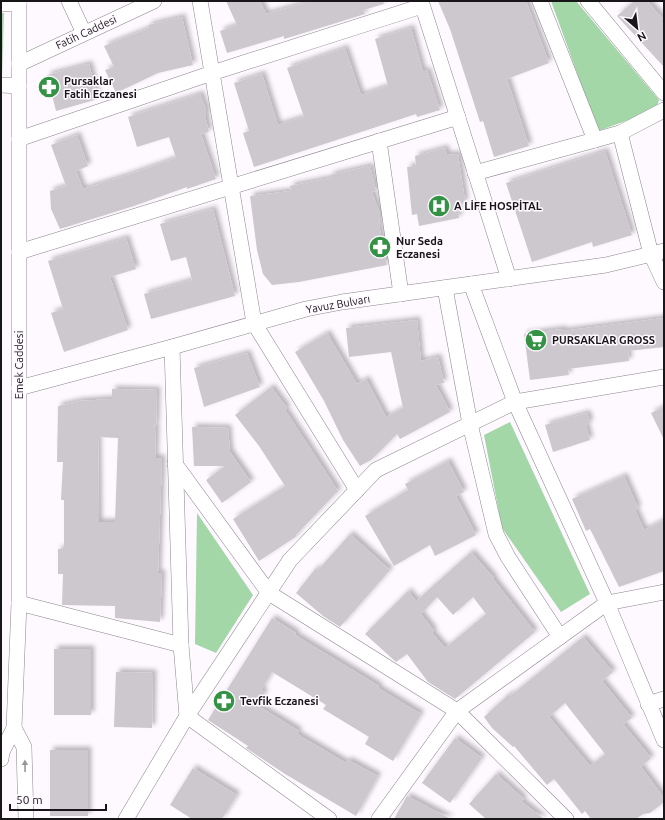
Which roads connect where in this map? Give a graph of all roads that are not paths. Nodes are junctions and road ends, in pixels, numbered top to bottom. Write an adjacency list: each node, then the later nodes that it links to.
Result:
1 (68, 1): 9 (street)
2 (154, 1): 9 (street, Fatih Caddesi)
3 (200, 1): 11 (street)
4 (540, 1): 19 (street)
5 (588, 1): 14 (street)
6 (19, 2): 8 (street); 10 (street, Emek Caddesi)
7 (421, 3): 11 (street); 16 (street)
8 (1, 4)
9 (84, 33): 10 (street, Fatih Caddesi)
10 (19, 64): 13 (street, Emek Caddesi)
11 (212, 73): 18 (street); 22 (street)
12 (1, 85): 13 (street)
13 (19, 86): 18 (street, Emek Caddesi)
14 (664, 93)
15 (664, 110): 17 (street)
16 (458, 117): 20 (street); 21 (street)
17 (620, 133): 19 (street); 24 (street)
18 (19, 139): 23 (street, Emek Caddesi)
19 (594, 140): 21 (street)
20 (379, 141): 22 (street); 29 (street)
21 (476, 173): 25 (street)
22 (231, 187): 23 (street); 30 (street)
23 (19, 252): 33 (street, Emek Caddesi)
24 (657, 252): 25 (street, Yavuz Bulvarı); 26 (street)
25 (509, 279): 27 (street, Yavuz Bulvarı)
26 (664, 282)
27 (471, 284): 28 (street, Yavuz Bulvarı); 34 (street)
28 (445, 288): 29 (street, Yavuz Bulvarı); 35 (street)
29 (401, 294): 30 (street, Yavuz Bulvarı)
30 (254, 324): 31 (street, Yavuz Bulvarı); 37 (street)
31 (172, 347): 33 (street, Yavuz Bulvarı); 36 (street)
32 (664, 377): 34 (street)
33 (19, 388): 40 (street, Emek Caddesi)
34 (515, 402): 35 (street); 41 (street)
35 (470, 424): 37 (street); 42 (street)
36 (175, 464): 39 (street); 43 (street)
37 (357, 490): 39 (street)
38 (664, 592): 41 (street)
39 (269, 593): 46 (street); 47 (street)
40 (19, 603): 43 (street); 48 (street, Emek Caddesi)
41 (607, 603): 42 (street); 45 (street)
42 (560, 637): 46 (street)
43 (181, 645): 47 (street)
44 (664, 699): 45 (street)
45 (648, 704): 49 (street)
46 (456, 711): 54 (street); 55 (street)
47 (187, 716): 52 (street); 53 (street)
48 (14, 728): 50 (street, Emek Caddesi); 51 (street, one-way to 48)
49 (664, 740)
50 (1, 758)
51 (26, 819)
52 (126, 819)
53 (329, 819)
54 (379, 819)
55 (566, 819)

